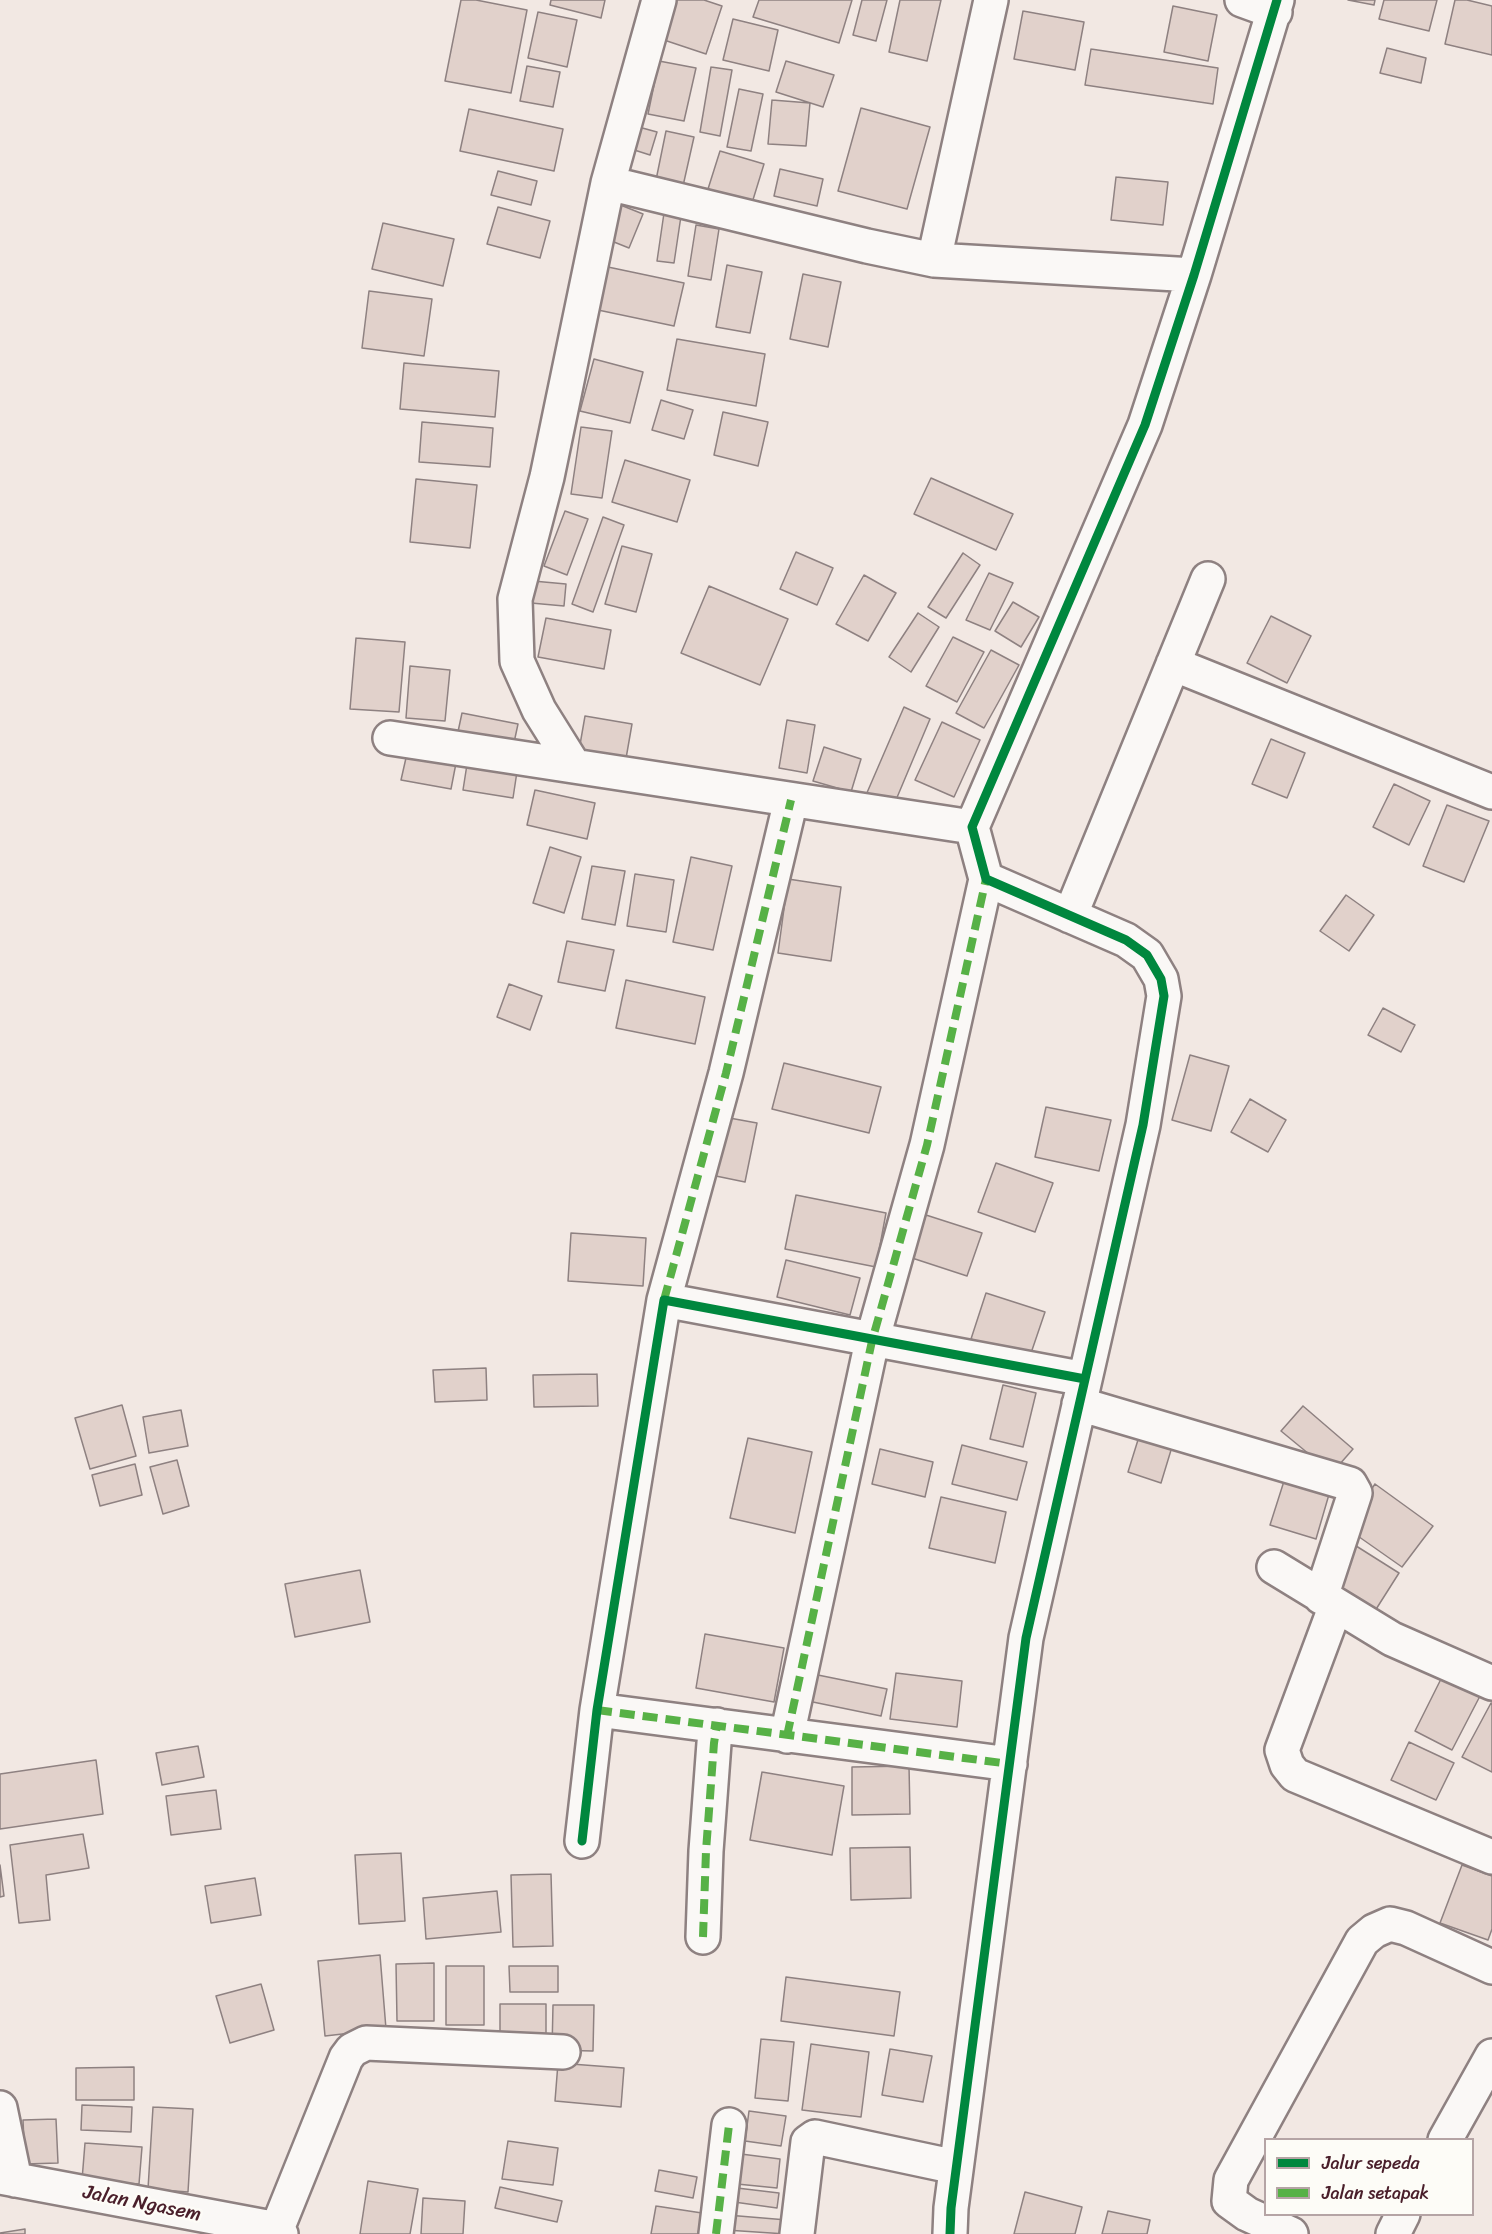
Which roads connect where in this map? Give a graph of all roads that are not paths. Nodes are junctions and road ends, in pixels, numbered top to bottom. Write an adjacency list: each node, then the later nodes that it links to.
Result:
1 (658, 0): 5 (street)
2 (991, 0): 6 (street)
3 (1242, 0): 4 (street)
4 (1276, 6): 7 (street)
5 (608, 183): 6 (street); 11 (street)
6 (934, 260): 7 (street)
7 (1194, 275): 14 (street)
8 (1208, 579): 9 (street)
9 (1173, 664): 12 (street); 16 (street)
10 (390, 738): 11 (street)
11 (574, 766): 13 (street)
12 (1492, 792)
13 (791, 800): 14 (street); 17 (street)
14 (972, 827): 15 (street)
15 (986, 879): 16 (street); 18 (street)
16 (1070, 916): 19 (street)
17 (664, 1300): 18 (street); 23 (street)
18 (872, 1341): 19 (street); 25 (street)
19 (1082, 1391): 21 (street); 26 (street)
20 (1274, 1567): 21 (street)
21 (1329, 1601): 22 (street); 28 (street)
22 (1492, 1683)
23 (597, 1710): 24 (street); 27 (street)
24 (717, 1725): 25 (street); 29 (street)
25 (787, 1736): 26 (street)
26 (1010, 1764): 36 (street)
27 (582, 1841)
28 (1492, 1857)
29 (703, 1937)
30 (1492, 1967): 39 (street)
31 (563, 2052): 40 (street)
32 (1492, 2056): 35 (street)
33 (0, 2108): 37 (street)
34 (729, 2125): 41 (street)
35 (1446, 2138)
36 (956, 2167): 42 (street); 43 (street)
37 (8, 2179): 40 (street, Jalan Ngasem)
38 (1403, 2216): 45 (street)
39 (1245, 2224): 44 (street)
40 (279, 2231)
41 (716, 2234)
42 (797, 2234)
43 (950, 2234)
44 (1291, 2234)
45 (1393, 2234)

